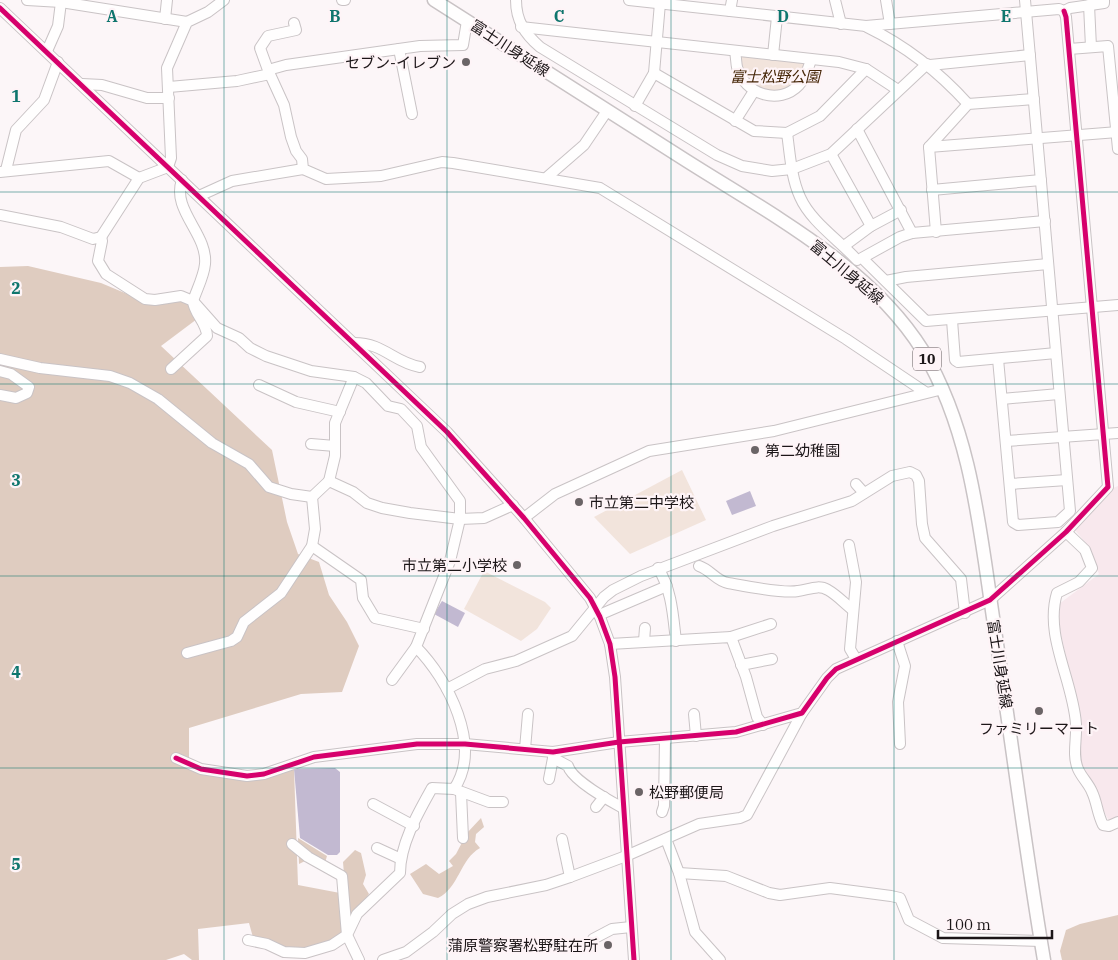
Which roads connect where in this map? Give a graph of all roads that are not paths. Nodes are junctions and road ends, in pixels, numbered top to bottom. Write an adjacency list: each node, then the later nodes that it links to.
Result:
1 (27, 0): 13 (street)
2 (121, 0): 19 (street)
3 (167, 0): 22 (street)
4 (223, 0): 24 (street)
5 (434, 0): 23 (main road, 富士川身延線 / 10)
6 (516, 0): 29 (street)
7 (629, 0): 14 (street)
8 (732, 0): 17 (street)
9 (835, 0): 26 (street)
10 (886, 0): 27 (street)
11 (1024, 0): 20 (street)
12 (1104, 0): 15 (street)
13 (61, 2): 19 (street); 35 (street)
14 (660, 4): 17 (street); 30 (street)
15 (1089, 6): 18 (street); 31 (street)
16 (0, 8): 35 (street)
17 (730, 11): 21 (street)
18 (1064, 11): 20 (street); 33 (street)
19 (119, 12): 22 (street)
20 (1026, 12): 27 (street); 37 (street)
21 (778, 17): 26 (street); 36 (street)
22 (165, 19): 24 (street)
23 (467, 21): 32 (street); 52 (main road, 富士川身延線 / 10)
24 (187, 22): 48 (street)
25 (294, 23): 42 (street)
26 (841, 24): 28 (street)
27 (890, 24): 28 (street)
28 (866, 26): 40 (street)
29 (521, 27): 30 (street); 51 (street)
30 (657, 41): 34 (street); 43 (street)
31 (1091, 47): 33 (street); 45 (street)
32 (399, 49): 42 (street); 53 (street)
33 (1069, 49): 58 (street)
34 (735, 51): 36 (street); 47 (street)
35 (47, 52): 39 (street)
36 (773, 55): 38 (street)
37 (1030, 55): 40 (street); 49 (street)
38 (811, 60): 41 (street); 47 (street)
39 (58, 62): 44 (street); 66 (street)
40 (928, 64): 46 (street); 50 (street)
41 (866, 69): 46 (street); 57 (street)
42 (269, 72): 48 (street); 64 (street)
43 (654, 73): 51 (street); 54 (street)
44 (82, 84): 48 (street); 63 (street)
45 (1114, 89): 56 (street)
46 (898, 90): 55 (street)
47 (754, 91): 54 (street)
48 (169, 93): 63 (street)
49 (1034, 99): 50 (street); 59 (street)
50 (968, 104): 60 (street)
51 (635, 106): 65 (street)
52 (607, 111): 68 (street); 98 (main road, 富士川身延線 / 10)
53 (412, 114)
54 (734, 121): 57 (street)
55 (857, 129): 62 (street); 73 (street)
56 (1117, 132): 58 (street); 61 (street)
57 (787, 133): 65 (street)
58 (1076, 136): 59 (street); 86 (street)
59 (1038, 139): 60 (street); 70 (street)
60 (929, 147): 71 (street)
61 (1118, 150)
62 (831, 154): 65 (street); 76 (street)
63 (168, 167): 67 (street); 69 (street)
64 (303, 169): 68 (street); 72 (street)
65 (792, 169): 80 (street)
66 (3, 171): 67 (street)
67 (140, 178): 79 (street)
68 (546, 178): 99 (street)
69 (182, 180): 72 (street); 84 (street)
70 (1041, 180): 71 (street); 75 (street)
71 (932, 190): 77 (street)
72 (199, 196): 89 (street)
73 (900, 210): 76 (street); 78 (street)
74 (0, 215): 79 (street)
75 (1045, 221): 77 (street); 82 (street)
76 (871, 226): 80 (street)
77 (936, 232): 78 (street)
78 (912, 234): 83 (street)
79 (100, 237): 84 (street)
80 (844, 246): 81 (street)
81 (857, 260)
82 (1048, 264): 83 (street); 87 (street)
83 (886, 281): 88 (street)
84 (193, 301): 94 (street); 96 (street)
85 (1118, 305): 86 (street)
86 (1092, 306): 87 (street); 105 (street)
87 (1052, 309): 88 (street); 90 (street)
88 (952, 320): 92 (street)
89 (354, 343): 93 (street); 118 (street)
90 (1056, 353): 92 (street); 100 (street)
91 (0, 359): 117 (street)
92 (998, 359): 102 (street)
93 (420, 367)
94 (171, 368)
95 (0, 371): 101 (street)
96 (354, 377): 103 (street); 120 (street)
97 (259, 385): 103 (street)
98 (943, 389): 99 (street); 127 (main road, 富士川身延線 / 10)
99 (925, 392): 119 (street)
100 (1059, 394): 102 (street); 106 (street)
101 (0, 395)
102 (1002, 400): 107 (street)
103 (340, 412): 109 (street)
104 (1118, 433): 105 (street)
105 (1105, 434): 106 (street); 115 (street)
106 (1063, 437): 107 (street); 110 (street)
107 (1006, 441): 114 (street)
108 (311, 444): 109 (street)
109 (335, 446): 111 (street)
110 (1067, 480): 114 (street); 114 (street)
111 (329, 481): 117 (street); 120 (street)
112 (1118, 482): 115 (street)
113 (856, 484): 116 (street)
114 (1010, 484)
115 (1108, 487): 121 (street)
116 (864, 494): 125 (street); 130 (street)
117 (312, 497): 123 (street)
118 (513, 505): 119 (street); 120 (street)
119 (524, 518): 129 (street)
120 (460, 519): 133 (street)
121 (1066, 532): 127 (street); 166 (street)
122 (849, 545): 128 (street)
123 (312, 546): 133 (street); 140 (street)
124 (699, 566): 128 (street)
125 (658, 568): 126 (street); 129 (street)
126 (667, 586): 129 (street); 136 (street)
127 (990, 600): 130 (street); 181 (main road, 富士川身延線 / 10)
128 (852, 610): 141 (street)
129 (597, 611): 138 (street); 145 (street)
130 (964, 613): 137 (street)
131 (771, 624): 134 (street)
132 (645, 628): 135 (street)
133 (424, 629): 139 (street)
134 (731, 636): 136 (street); 143 (street)
135 (644, 641): 136 (street); 138 (street)
136 (676, 641)
137 (897, 642): 141 (street); 154 (street)
138 (610, 644): 152 (street)
139 (416, 647): 144 (street); 145 (street)
140 (187, 653)
141 (856, 659): 146 (street)
142 (772, 660): 143 (street)
143 (742, 665): 149 (street)
144 (392, 680)
145 (447, 689): 153 (street)
146 (802, 713): 149 (street); 170 (street)
147 (528, 714): 155 (street)
148 (694, 714): 150 (street)
149 (763, 725): 150 (street)
150 (696, 736): 151 (street)
151 (665, 738): 152 (street); 165 (street)
152 (619, 742): 156 (street); 164 (street)
153 (465, 744): 155 (street); 157 (street); 159 (street)
154 (900, 744)
155 (525, 750): 156 (street)
156 (554, 755): 158 (street); 160 (street)
157 (176, 758)
158 (549, 779)
159 (458, 791): 161 (street); 167 (street); 168 (street)
160 (604, 797): 163 (street); 164 (street)
161 (503, 802)
162 (374, 804): 167 (street)
163 (596, 807)
164 (623, 808): 173 (street)
165 (662, 812)
166 (1118, 822)
167 (414, 826): 174 (street)
168 (463, 838)
169 (562, 838): 176 (street)
170 (666, 839): 173 (street); 175 (street)
171 (292, 844): 178 (street)
172 (377, 848): 174 (street)
173 (626, 856): 176 (street); 177 (street)
174 (401, 859): 178 (street)
175 (679, 873): 181 (street); 185 (street)
176 (570, 877): 183 (street)
177 (631, 927): 179 (street); 184 (street)
178 (347, 935): 180 (street); 182 (street)
179 (592, 939)
180 (248, 940)
181 (1037, 941): 186 (main road, 富士川身延線 / 10)
182 (360, 960)
183 (383, 960)
184 (634, 960)
185 (720, 960)
186 (1044, 960)

